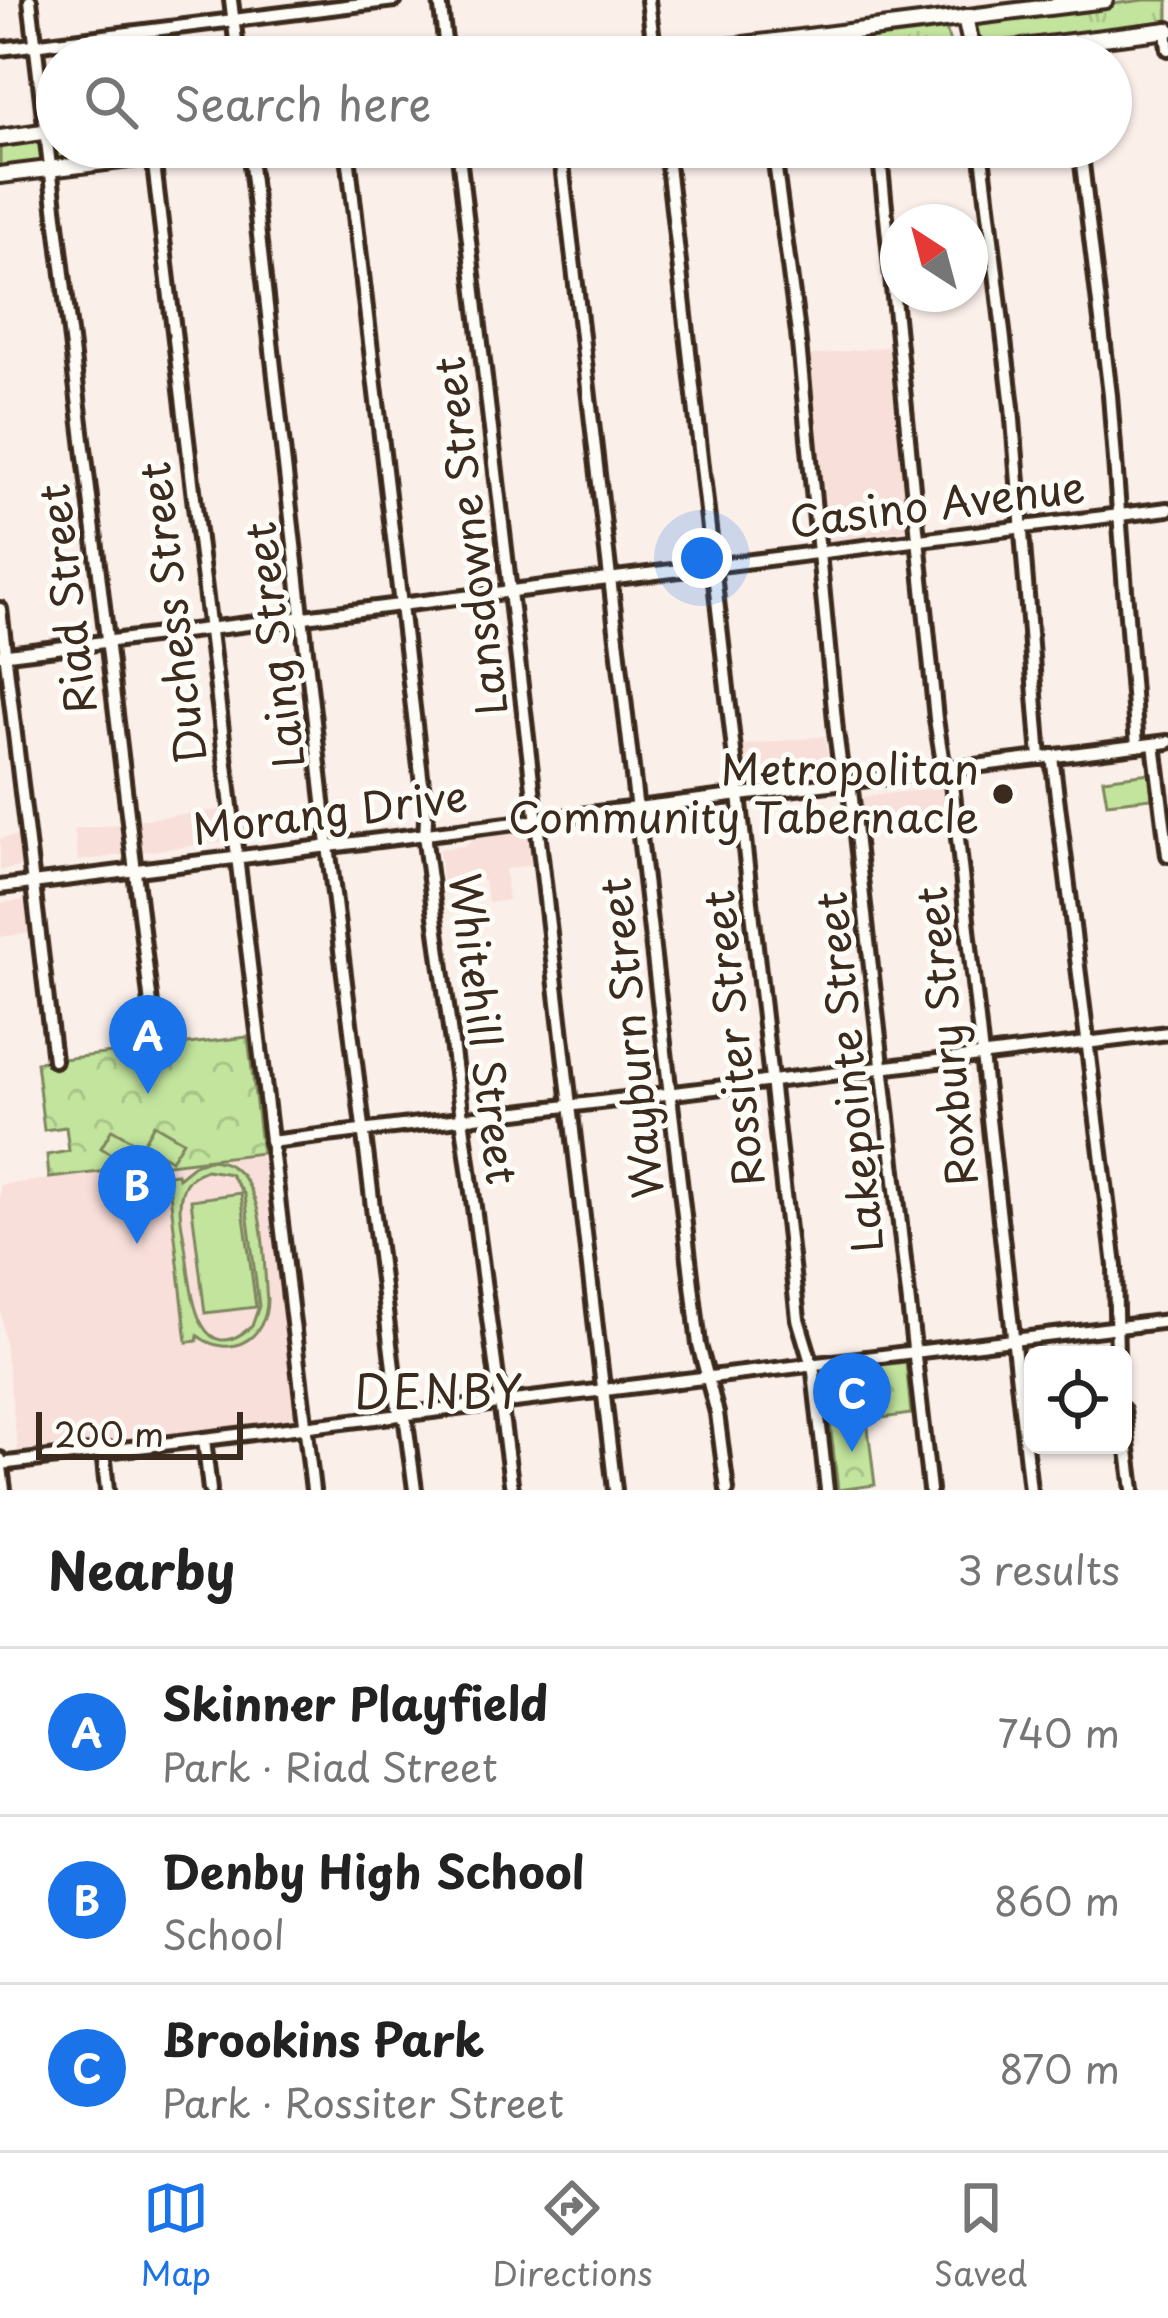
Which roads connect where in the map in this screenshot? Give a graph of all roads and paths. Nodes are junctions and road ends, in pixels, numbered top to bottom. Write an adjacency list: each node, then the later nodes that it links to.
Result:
1 (30, 0): 16 (street, Riad Street)
2 (231, 0): 8 (street)
3 (394, 0): 8 (street)
4 (440, 0): 12 (street)
5 (648, 0): 13 (street)
6 (1106, 0): 7 (main road)
7 (964, 10): 14 (main road)
8 (234, 20): 10 (street); 11 (street)
9 (1167, 30): 15 (main road); 18 (street)
10 (107, 36)
11 (236, 36)
12 (444, 36)
13 (651, 36)
14 (791, 36)
15 (1132, 37)
16 (36, 45): 17 (street)
17 (0, 49)
18 (1168, 49)
19 (36, 133): 20 (main road)
20 (0, 138)
21 (59, 168): 32 (main road)
22 (154, 168): 45 (street, Duchess Street)
23 (251, 168): 44 (street, Laing Street)
24 (349, 168): 42 (street, Whitehill Street)
25 (460, 168): 41 (street, Lansdowne Street)
26 (562, 168): 40 (street, Wayburn Street)
27 (668, 168): 39 (street, Rossiter Street)
28 (776, 168): 38 (street, Lakepointe Street)
29 (881, 168): 37 (street, Roxbury Street)
30 (984, 168): 36 (street)
31 (1083, 168): 35 (street)
32 (51, 169): 33 (main road); 46 (street, Riad Street)
33 (0, 175)
34 (1168, 509): 35 (street, Casino Avenue)
35 (1119, 515): 36 (street, Casino Avenue); 49 (street)
36 (1021, 527): 37 (street, Casino Avenue); 50 (street)
37 (920, 540): 38 (street, Casino Avenue); 51 (street, Roxbury Street)
38 (818, 553): 39 (street, Casino Avenue); 52 (street, Lakepointe Street)
39 (714, 565): 40 (street, Casino Avenue); 53 (street, Rossiter Street)
40 (610, 579): 41 (street, Casino Avenue); 54 (street, Wayburn Street)
41 (510, 591): 42 (street, Casino Avenue); 55 (street, Lansdowne Street)
42 (401, 605): 44 (street, Casino Avenue); 56 (street, Whitehill Street)
43 (0, 609): 47 (street)
44 (304, 617): 45 (street, Casino Avenue); 57 (street, Laing Street)
45 (208, 629): 46 (street, Casino Avenue); 59 (street, Duchess Street)
46 (106, 642): 47 (street, Casino Avenue); 60 (street, Riad Street)
47 (3, 655): 61 (street)
48 (1161, 743): 49 (street, Morang Drive); 58 (street)
49 (1137, 746): 50 (street, Morang Drive)
50 (1046, 757): 51 (street, Morang Drive); 64 (street)
51 (947, 770): 52 (street, Morang Drive); 66 (street, Roxbury Street)
52 (847, 782): 53 (street, Morang Drive); 68 (street, Lakepointe Street)
53 (740, 796): 54 (street, Morang Drive); 69 (street, Rossiter Street)
54 (638, 808): 55 (street, Morang Drive); 70 (street, Wayburn Street)
55 (538, 821): 56 (street, Morang Drive); 71 (street, Lansdowne Street)
56 (428, 834): 57 (street, Morang Drive); 72 (street, Whitehill Street)
57 (330, 847): 59 (street, Morang Drive); 73 (street, Laing Street)
58 (1168, 855)
59 (235, 859): 60 (street, Morang Drive); 74 (street, Duchess Street)
60 (134, 871): 61 (street, Morang Drive); 65 (street, Riad Street)
61 (32, 883): 62 (street, Morang Drive); 67 (street)
62 (0, 887)
63 (1168, 1033): 64 (street)
64 (1088, 1044): 66 (street); 76 (street)
65 (156, 1046)
66 (983, 1057): 68 (street); 77 (street, Roxbury Street)
67 (55, 1060)
68 (883, 1070): 69 (street); 79 (street, Lakepointe Street)
69 (772, 1082): 70 (street); 80 (street, Rossiter Street)
70 (671, 1095): 71 (street); 81 (street, Wayburn Street)
71 (571, 1107): 72 (street); 82 (street, Lansdowne Street)
72 (460, 1120): 73 (street); 83 (street, Whitehill Street)
73 (364, 1132): 74 (street); 84 (street, Laing Street)
74 (270, 1142): 85 (street, Duchess Street)
75 (1168, 1321): 76 (street)
76 (1116, 1326): 77 (street); 78 (street)
77 (1013, 1341): 79 (street); 100 (street, Roxbury Street)
78 (1117, 1346)
79 (913, 1353): 80 (street); 99 (street, Lakepointe Street)
80 (811, 1366): 81 (street); 98 (street, Rossiter Street)
81 (707, 1378): 82 (street); 97 (street, Wayburn Street)
82 (604, 1391): 83 (street); 96 (street, Lansdowne Street)
83 (500, 1403): 84 (street); 95 (street, Whitehill Street)
84 (402, 1415): 85 (street); 94 (street, Laing Street)
85 (305, 1426): 86 (street); 93 (street, Duchess Street)
86 (204, 1438): 87 (street); 92 (street)
87 (103, 1451): 89 (street); 91 (street)
88 (1128, 1454): 101 (street)
89 (0, 1462): 90 (street)
90 (4, 1490)
91 (107, 1490)
92 (210, 1490)
93 (313, 1490)
94 (415, 1490)
95 (512, 1490)
96 (615, 1490)
97 (727, 1490)
98 (827, 1490)
99 (930, 1490)
100 (1030, 1490)
101 (1132, 1490)

